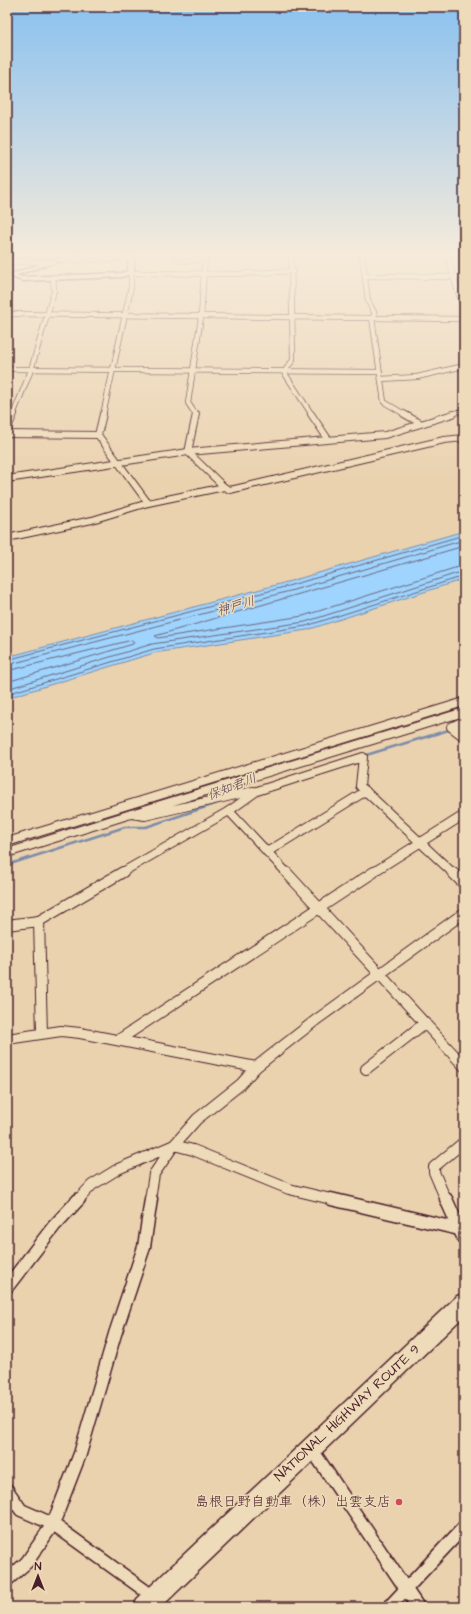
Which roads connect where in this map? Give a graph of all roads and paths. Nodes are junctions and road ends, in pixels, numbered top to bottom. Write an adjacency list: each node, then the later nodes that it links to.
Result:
1 (42, 330): 8 (street)
2 (122, 330): 9 (street)
3 (199, 330): 10 (street)
4 (292, 330): 11 (street)
5 (374, 330): 12 (street)
6 (464, 366): 13 (street)
7 (7, 370): 8 (street)
8 (31, 370): 9 (street); 16 (street)
9 (112, 370): 10 (street); 18 (street)
10 (192, 371): 11 (street); 21 (street)
11 (284, 372): 12 (street); 20 (street)
12 (380, 372): 13 (street)
13 (381, 379): 15 (street)
14 (464, 410): 15 (street)
15 (420, 423): 20 (street)
16 (7, 430)
17 (7, 434): 18 (street)
18 (98, 435): 22 (street)
19 (464, 438): 24 (street)
20 (328, 439): 21 (street)
21 (188, 452): 22 (street); 24 (street)
22 (118, 462): 23 (street); 25 (street)
23 (7, 479)
24 (224, 487): 25 (street)
25 (148, 503): 26 (street)
26 (7, 538)
27 (464, 702): 36 (street)
28 (464, 712): 34 (street)
29 (464, 720): 30 (street)
30 (464, 737)
31 (257, 791): 32 (street); 33 (street); 34 (street)
32 (366, 791): 37 (street); 38 (street)
33 (229, 811): 38 (street); 43 (street)
34 (131, 814): 39 (street)
35 (464, 815): 37 (street)
36 (7, 842)
37 (420, 842): 40 (street); 41 (street)
38 (267, 852): 41 (street)
39 (7, 853)
40 (464, 884)
41 (318, 908): 45 (street); 49 (street)
42 (464, 913): 45 (street)
43 (39, 921): 44 (street); 47 (street)
44 (7, 925)
45 (380, 973): 46 (street); 51 (street)
46 (425, 1023): 50 (street); 52 (street)
47 (42, 1033): 48 (street); 49 (street)
48 (7, 1039)
49 (120, 1039): 51 (street)
50 (464, 1066)
51 (256, 1067): 54 (street)
52 (366, 1069)
53 (464, 1142): 55 (street)
54 (174, 1145): 55 (street); 56 (street); 60 (street)
55 (462, 1234)
56 (7, 1287)
57 (464, 1303): 58 (highway, NATIONAL HIGHWAY ROUTE 9)
58 (311, 1447): 63 (street); 64 (highway, NATIONAL HIGHWAY ROUTE 9)
59 (7, 1490): 60 (street)
60 (53, 1524): 62 (street); 64 (street)
61 (464, 1527): 63 (street)
62 (7, 1580)
63 (406, 1589): 65 (street); 66 (street)
64 (150, 1602)
65 (389, 1607)
66 (418, 1607)

